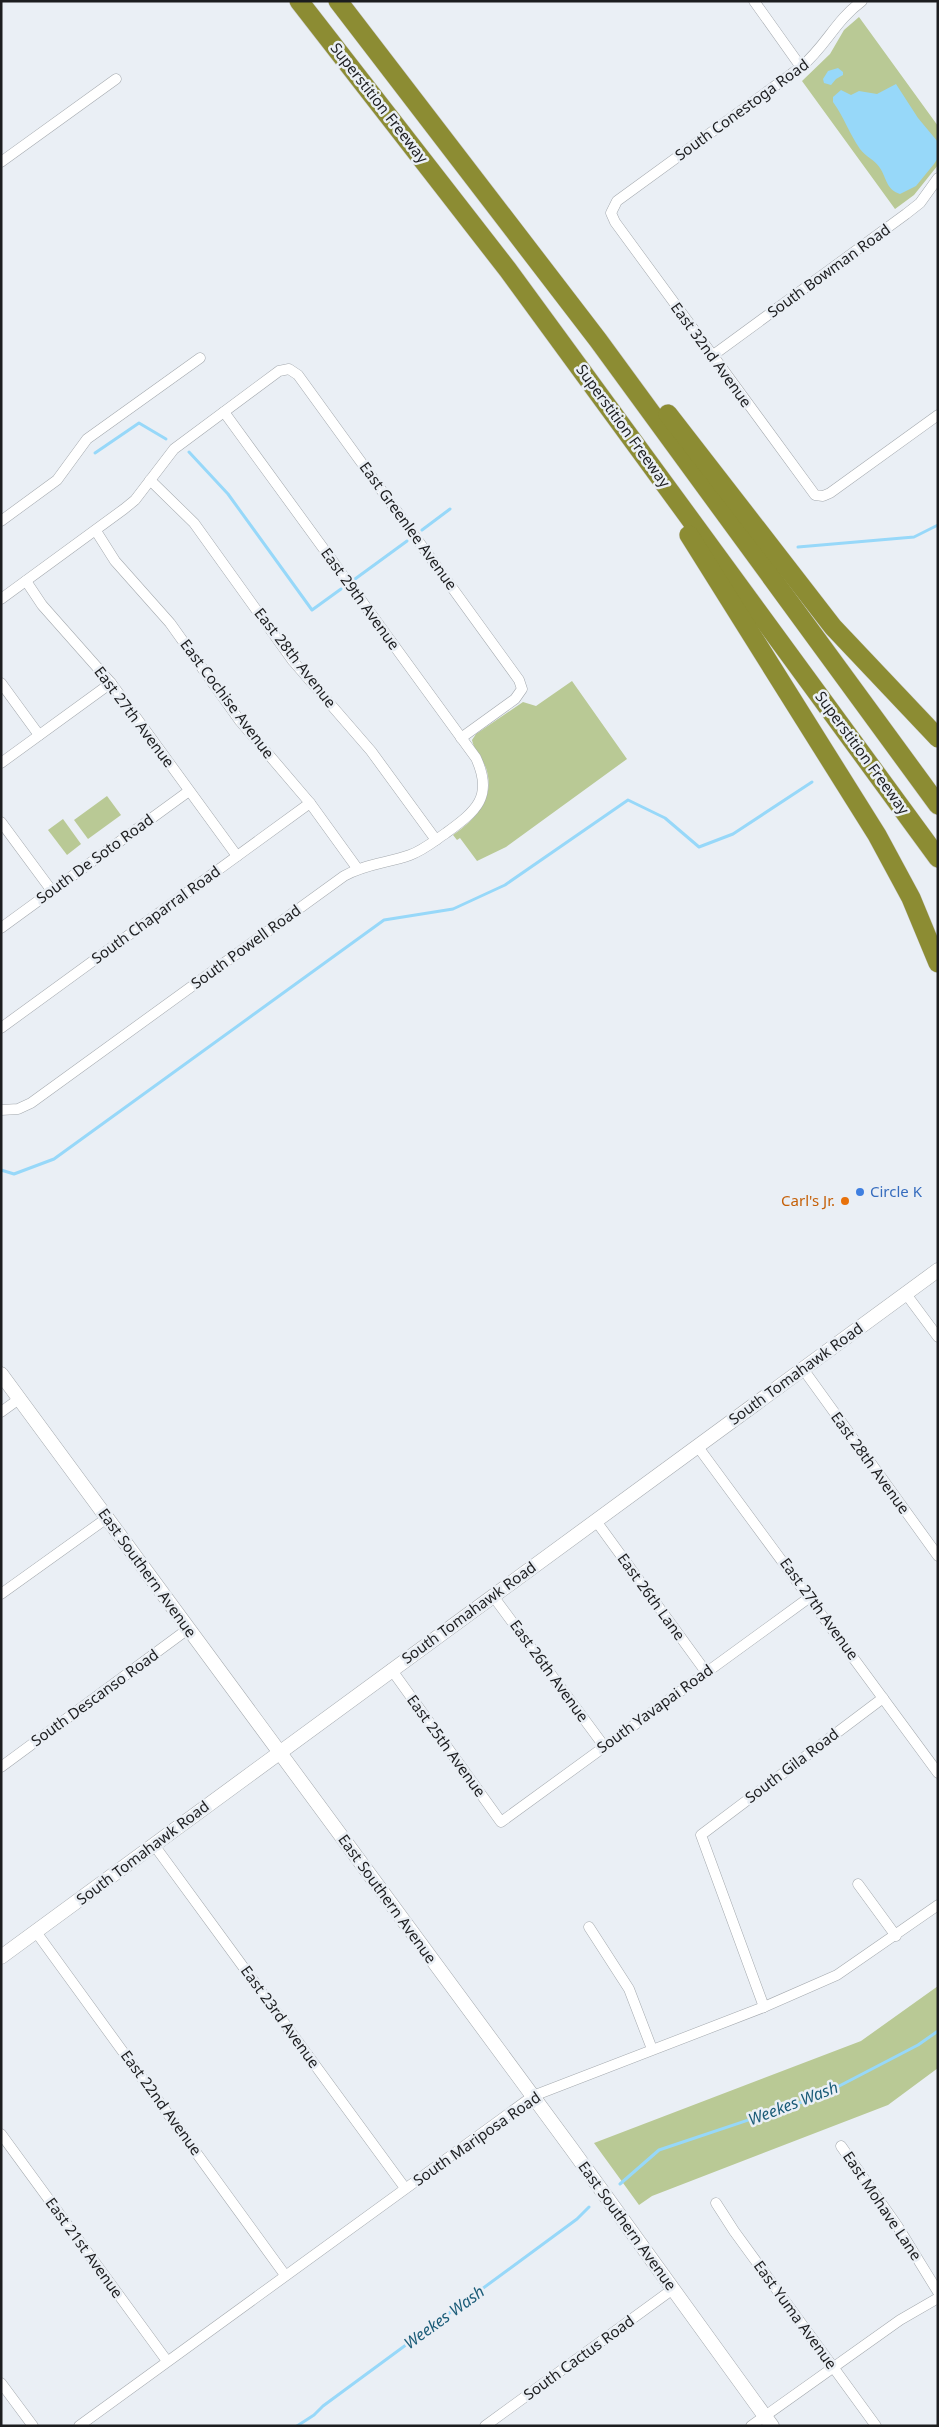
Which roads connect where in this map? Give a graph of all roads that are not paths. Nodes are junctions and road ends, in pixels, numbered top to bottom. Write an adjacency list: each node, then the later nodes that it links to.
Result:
1 (284, 1): 8 (highway)
2 (299, 1): 8 (highway, Superstition Freeway)
3 (338, 1): 11 (highway, Superstition Freeway)
4 (754, 1): 6 (street)
5 (862, 1): 6 (street, South Conestoga Road)
6 (802, 67): 12 (street, South Conestoga Road)
7 (116, 79): 9 (street)
8 (401, 130): 17 (highway, Superstition Freeway)
9 (1, 162)
10 (938, 178): 13 (street, South Bowman Road)
11 (500, 209): 27 (highway); 32 (highway, Superstition Freeway)
12 (612, 209): 13 (street, East 32nd Avenue)
13 (712, 356): 16 (street, East 32nd Avenue)
14 (200, 358): 19 (street)
15 (224, 412): 18 (street); 26 (street, East 29th Avenue); 26 (street, East Greenlee Avenue)
16 (938, 415)
17 (624, 427): 36 (highway, Superstition Freeway); 40 (highway)
18 (150, 480): 20 (street); 34 (street, East 28th Avenue)
19 (1, 522)
20 (96, 531): 21 (street); 31 (street, East Cochise Avenue)
21 (26, 581): 22 (street); 24 (street, East 27th Avenue)
22 (1, 599)
23 (1, 683): 25 (street)
24 (111, 683): 25 (street); 29 (street, East 27th Avenue)
25 (39, 735): 28 (street)
26 (461, 738): 30 (street, East 29th Avenue)
27 (938, 738)
28 (1, 763)
29 (189, 791): 35 (street, East 27th Avenue); 38 (street, South De Soto Road)
30 (484, 791): 34 (street, South Powell Road)
31 (310, 803): 35 (street, South Chaparral Road); 37 (street, East Cochise Avenue)
32 (938, 805)
33 (1, 822): 38 (street)
34 (436, 840): 37 (street, South Powell Road)
35 (238, 856): 41 (street, South Chaparral Road)
36 (938, 858)
37 (357, 868): 42 (street, South Powell Road)
38 (52, 891): 39 (street, South De Soto Road)
39 (1, 928)
40 (938, 963)
41 (1, 1028)
42 (4, 1110)
43 (938, 1270): 44 (main road, South Tomahawk Road)
44 (906, 1294): 45 (street); 46 (main road, South Tomahawk Road)
45 (936, 1330)
46 (803, 1369): 50 (main road, South Tomahawk Road); 53 (street, East 28th Avenue)
47 (1, 1374): 48 (main road, East Southern Avenue)
48 (19, 1399): 49 (street); 51 (main road, East Southern Avenue)
49 (1, 1412)
50 (698, 1446): 52 (main road, South Tomahawk Road); 56 (street, East 27th Avenue)
51 (107, 1518): 54 (street); 57 (main road, East Southern Avenue)
52 (596, 1521): 55 (main road, South Tomahawk Road); 59 (street, East 26th Lane)
53 (938, 1556)
54 (1, 1594)
55 (493, 1596): 58 (main road, South Tomahawk Road); 61 (street, East 26th Avenue)
56 (810, 1597): 59 (street, South Yavapai Road); 60 (street, East 27th Avenue)
57 (188, 1629): 62 (main road, East Southern Avenue); 63 (street, South Descanso Road)
58 (391, 1669): 62 (main road, South Tomahawk Road); 65 (street, East 25th Avenue)
59 (706, 1672): 61 (street, South Yavapai Road)
60 (884, 1698): 64 (street, East 27th Avenue); 73 (street, South Gila Road)
61 (604, 1746): 65 (street, South Yavapai Road)
62 (279, 1752): 66 (main road, South Tomahawk Road); 75 (main road, East Southern Avenue)
63 (1, 1767)
64 (938, 1773)
65 (501, 1822)
66 (154, 1845): 70 (main road, South Tomahawk Road); 78 (street, East 23rd Avenue)
67 (858, 1884): 71 (street)
68 (938, 1905): 71 (street, South Mariposa Road)
69 (589, 1927): 74 (street)
70 (36, 1932): 72 (main road, South Tomahawk Road); 80 (street, East 22nd Avenue)
71 (896, 1936): 73 (street, South Mariposa Road)
72 (1, 1957)
73 (764, 2007): 74 (street, South Mariposa Road)
74 (652, 2049): 75 (street, South Mariposa Road)
75 (533, 2096): 78 (street, South Mariposa Road); 81 (main road, East Southern Avenue)
76 (1, 2134): 84 (street, East 21st Avenue)
77 (841, 2146): 82 (street, East Mohave Lane)
78 (405, 2188): 80 (street, South Mariposa Road)
79 (716, 2203): 85 (street, East Yuma Avenue)
80 (285, 2275): 84 (street, South Mariposa Road)
81 (673, 2289): 87 (main road, East Southern Avenue); 90 (street, South Cactus Road)
82 (938, 2292)
83 (938, 2298): 85 (street)
84 (167, 2361): 89 (street, South Mariposa Road)
85 (833, 2367): 87 (street); 92 (street, East Yuma Avenue)
86 (1, 2382): 88 (street)
87 (768, 2421): 91 (street)
88 (33, 2426)
89 (80, 2426)
90 (485, 2426)
91 (751, 2426)
92 (876, 2426)

